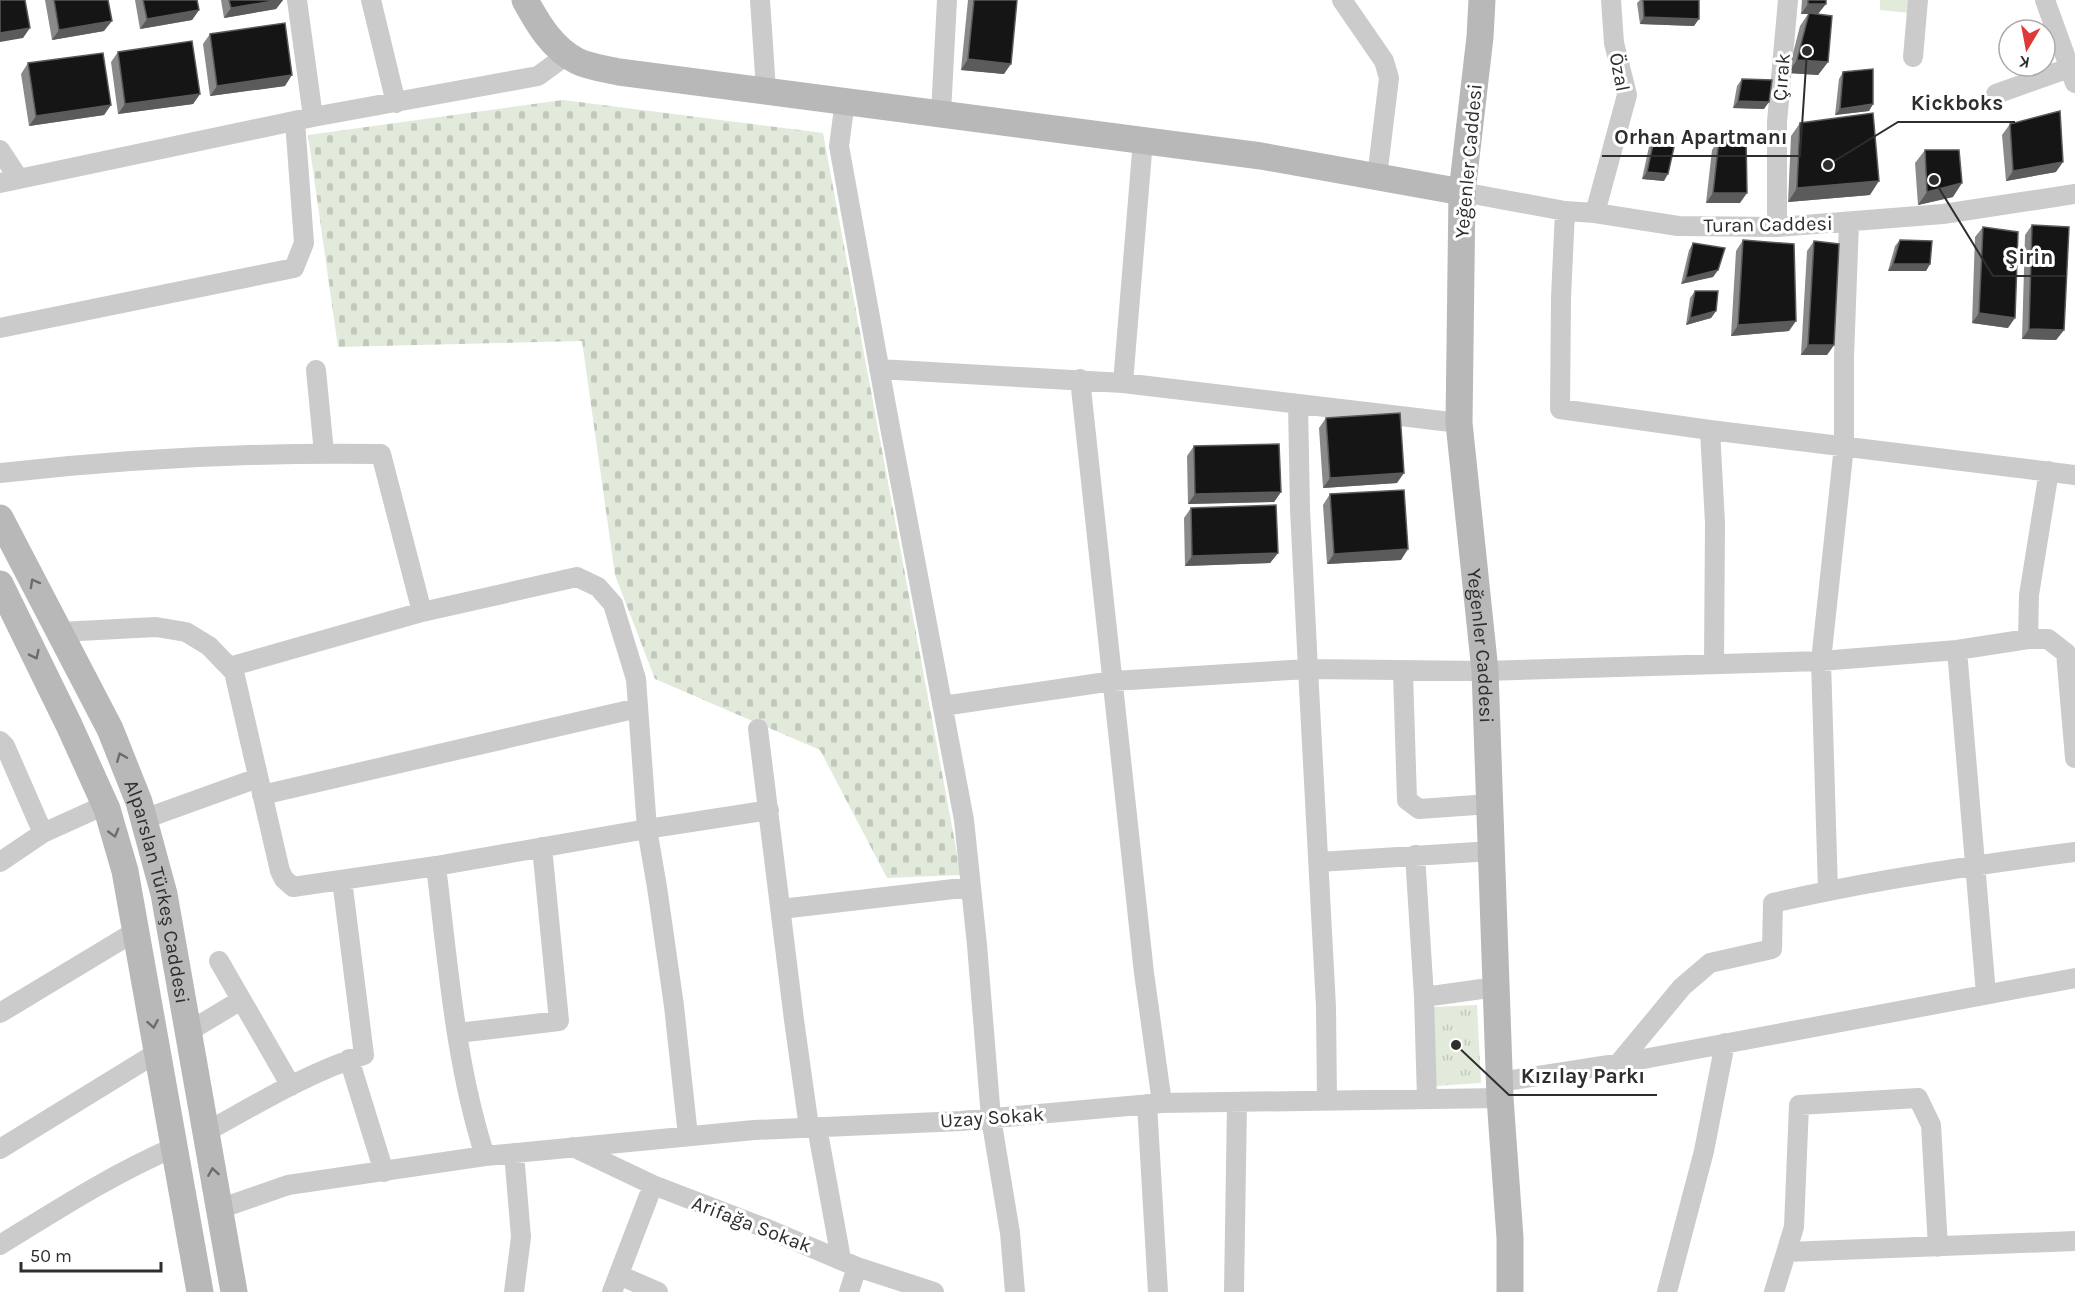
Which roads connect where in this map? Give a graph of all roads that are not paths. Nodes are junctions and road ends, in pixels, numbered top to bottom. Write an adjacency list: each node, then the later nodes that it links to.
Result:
1 (297, 0): 20 (street)
2 (371, 0): 18 (street)
3 (525, 0): 12 (street)
4 (760, 0): 15 (street)
5 (946, 0): 19 (street)
6 (1342, 0): 23 (street)
7 (1482, 0): 25 (street, Yeğenler Caddesi)
8 (1611, 0): 28 (street, Özal)
9 (1788, 0): 30 (street, Çırak)
10 (1918, 0): 13 (street)
11 (2045, 0): 14 (street)
12 (568, 54): 15 (street); 18 (street)
13 (1913, 57)
14 (2072, 75): 16 (street)
15 (766, 90): 17 (street)
16 (1996, 94)
17 (845, 101): 19 (street); 32 (street)
18 (396, 103): 20 (street)
19 (941, 113): 21 (street)
20 (304, 119): 24 (street); 31 (street)
21 (1143, 140): 23 (street); 35 (street)
22 (0, 150): 24 (street)
23 (1377, 177): 25 (street)
24 (10, 181)
25 (1462, 192): 27 (street, Turan Caddesi); 37 (street, Yeğenler Caddesi)
26 (2075, 195): 29 (street, Turan Caddesi)
27 (1565, 211): 28 (street, Turan Caddesi); 38 (street)
28 (1595, 213): 30 (street, Turan Caddesi)
29 (1849, 223): 30 (street, Turan Caddesi); 39 (street)
30 (1777, 227)
31 (0, 328)
32 (879, 369): 34 (street); 58 (street)
33 (316, 370): 40 (street)
34 (1080, 379): 35 (street); 57 (street)
35 (1123, 383): 36 (street)
36 (1298, 404): 37 (street); 54 (street)
37 (1459, 423): 55 (street, Yeğenler Caddesi)
38 (1710, 430): 39 (street); 52 (street)
39 (1844, 446): 41 (street); 51 (street)
40 (324, 453): 42 (street); 46 (street)
41 (2049, 471): 43 (street); 49 (street)
42 (0, 473)
43 (2075, 475)
44 (0, 519): 48 (street, Alparslan Türkeş Caddesi, one-way to 44)
45 (0, 584): 47 (street, Alparslan Türkeş Caddesi)
46 (422, 612): 53 (street); 59 (street)
47 (8, 616): 65 (street, Alparslan Türkeş Caddesi, one-way to 65)
48 (60, 632): 53 (street); 67 (street, Alparslan Türkeş Caddesi, one-way to 48)
49 (2028, 639): 50 (street); 62 (street)
50 (1957, 650): 51 (street); 76 (street)
51 (1821, 661): 52 (street); 80 (street)
52 (1714, 664): 55 (street)
53 (229, 667): 63 (street)
54 (1308, 669): 56 (street); 57 (street); 75 (street)
55 (1485, 671): 56 (street); 64 (street, Yeğenler Caddesi)
56 (1403, 672): 64 (street)
57 (1113, 681): 58 (street); 101 (street)
58 (943, 706): 79 (street)
59 (638, 708): 63 (street); 68 (street)
60 (758, 729): 66 (street)
61 (0, 741): 69 (street)
62 (2075, 749)
63 (260, 787): 67 (street); 78 (street)
64 (1490, 804): 71 (street, Yeğenler Caddesi)
65 (105, 805): 69 (street); 82 (street, Alparslan Türkeş Caddesi, one-way to 82)
66 (769, 810): 68 (street); 81 (street)
67 (144, 819): 90 (street, Alparslan Türkeş Caddesi)
68 (647, 829): 70 (street); 105 (street)
69 (43, 833): 74 (street)
70 (542, 847): 77 (street); 91 (street)
71 (1492, 851): 73 (street); 85 (street, Yeğenler Caddesi)
72 (2075, 852): 76 (street)
73 (1415, 855): 75 (street); 87 (street)
74 (0, 862)
75 (1319, 862): 99 (street)
76 (1976, 864): 80 (street); 86 (street)
77 (436, 866): 78 (street); 91 (street)
78 (342, 880): 94 (street)
79 (971, 887): 81 (street); 102 (street)
80 (1828, 890): 95 (street)
81 (781, 909): 103 (street)
82 (136, 931): 89 (street); 93 (street, Alparslan Türkeş Caddesi, one-way to 93)
83 (219, 961): 88 (street)
84 (2075, 978): 86 (street, Uzay Sokak)
85 (1496, 987): 87 (street); 97 (street, Yeğenler Caddesi)
86 (1986, 994): 92 (street, Uzay Sokak)
87 (1424, 997): 98 (street)
88 (241, 1000): 90 (street); 96 (street)
89 (0, 1013)
90 (189, 1032): 104 (street, Alparslan Türkeş Caddesi)
91 (458, 1033): 110 (street)
92 (1725, 1043): 95 (street, Uzay Sokak); 130 (street)
93 (158, 1052): 106 (street, Alparslan Türkeş Caddesi); 108 (street)
94 (349, 1059): 96 (street); 111 (street)
95 (1619, 1063): 97 (street, Uzay Sokak)
96 (291, 1086): 104 (street)
97 (1500, 1090): 98 (street, Uzay Sokak); 129 (street, Yeğenler Caddesi)
98 (1427, 1099): 99 (street, Uzay Sokak)
99 (1327, 1101): 100 (street, Uzay Sokak)
100 (1237, 1103): 101 (street, Uzay Sokak); 128 (street)
101 (1154, 1104): 102 (street, Uzay Sokak); 127 (street)
102 (990, 1118): 103 (street, Uzay Sokak); 126 (street)
103 (813, 1127): 105 (street, Uzay Sokak); 118 (street)
104 (206, 1132): 113 (street, Alparslan Türkeş Caddesi, one-way to 104)
105 (688, 1136): 107 (street, Uzay Sokak)
106 (175, 1147): 115 (street); 120 (street, Alparslan Türkeş Caddesi)
107 (573, 1147): 109 (street, Uzay Sokak); 112 (street, Arifağa Sokak)
108 (0, 1149)
109 (514, 1153): 110 (street, Uzay Sokak); 122 (street)
110 (485, 1156): 111 (street, Uzay Sokak)
111 (384, 1172): 113 (street, Uzay Sokak)
112 (653, 1185): 118 (street, Arifağa Sokak); 119 (street)
113 (219, 1209): 121 (street, Alparslan Türkeş Caddesi)
114 (2075, 1241): 116 (street)
115 (0, 1245)
116 (1938, 1247): 117 (street); 117 (street)
117 (1787, 1252): 131 (street)
118 (849, 1263): 124 (street); 125 (street, Arifağa Sokak)
119 (616, 1284): 123 (street)
120 (200, 1292)
121 (234, 1292)
122 (514, 1292)
123 (658, 1292)
124 (849, 1292)
125 (934, 1292)
126 (1015, 1292)
127 (1158, 1292)
128 (1234, 1292)
129 (1510, 1292)
130 (1667, 1292)
131 (1774, 1292)

